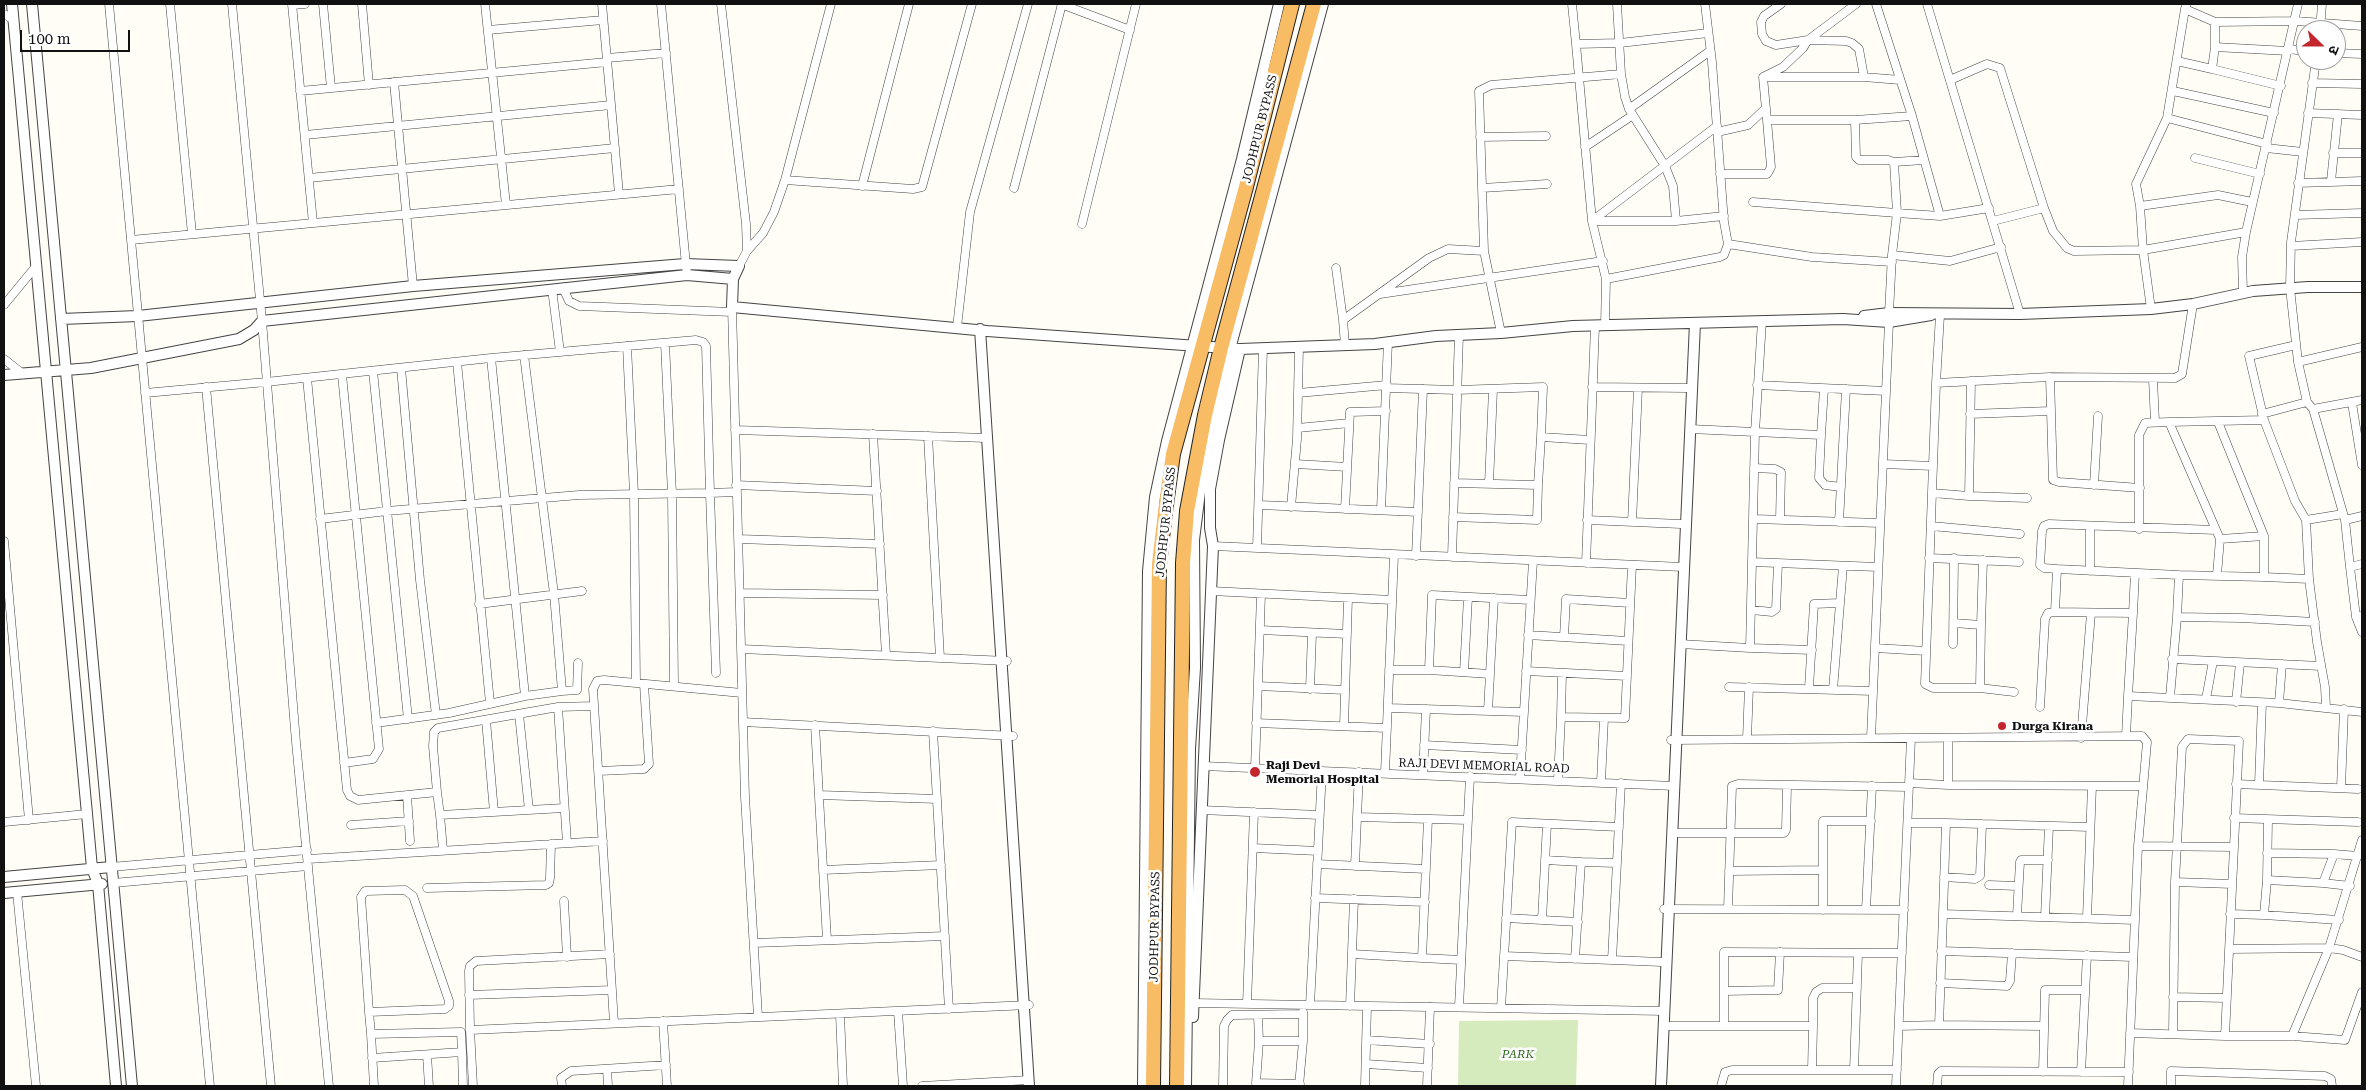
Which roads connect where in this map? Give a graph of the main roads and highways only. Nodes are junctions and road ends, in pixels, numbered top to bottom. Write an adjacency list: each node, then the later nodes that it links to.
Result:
1 (1292, 4): 3 (highway, JODHPUR BYPASS)
2 (1314, 4): 4 (highway)
3 (1153, 1086)
4 (1177, 1086)

